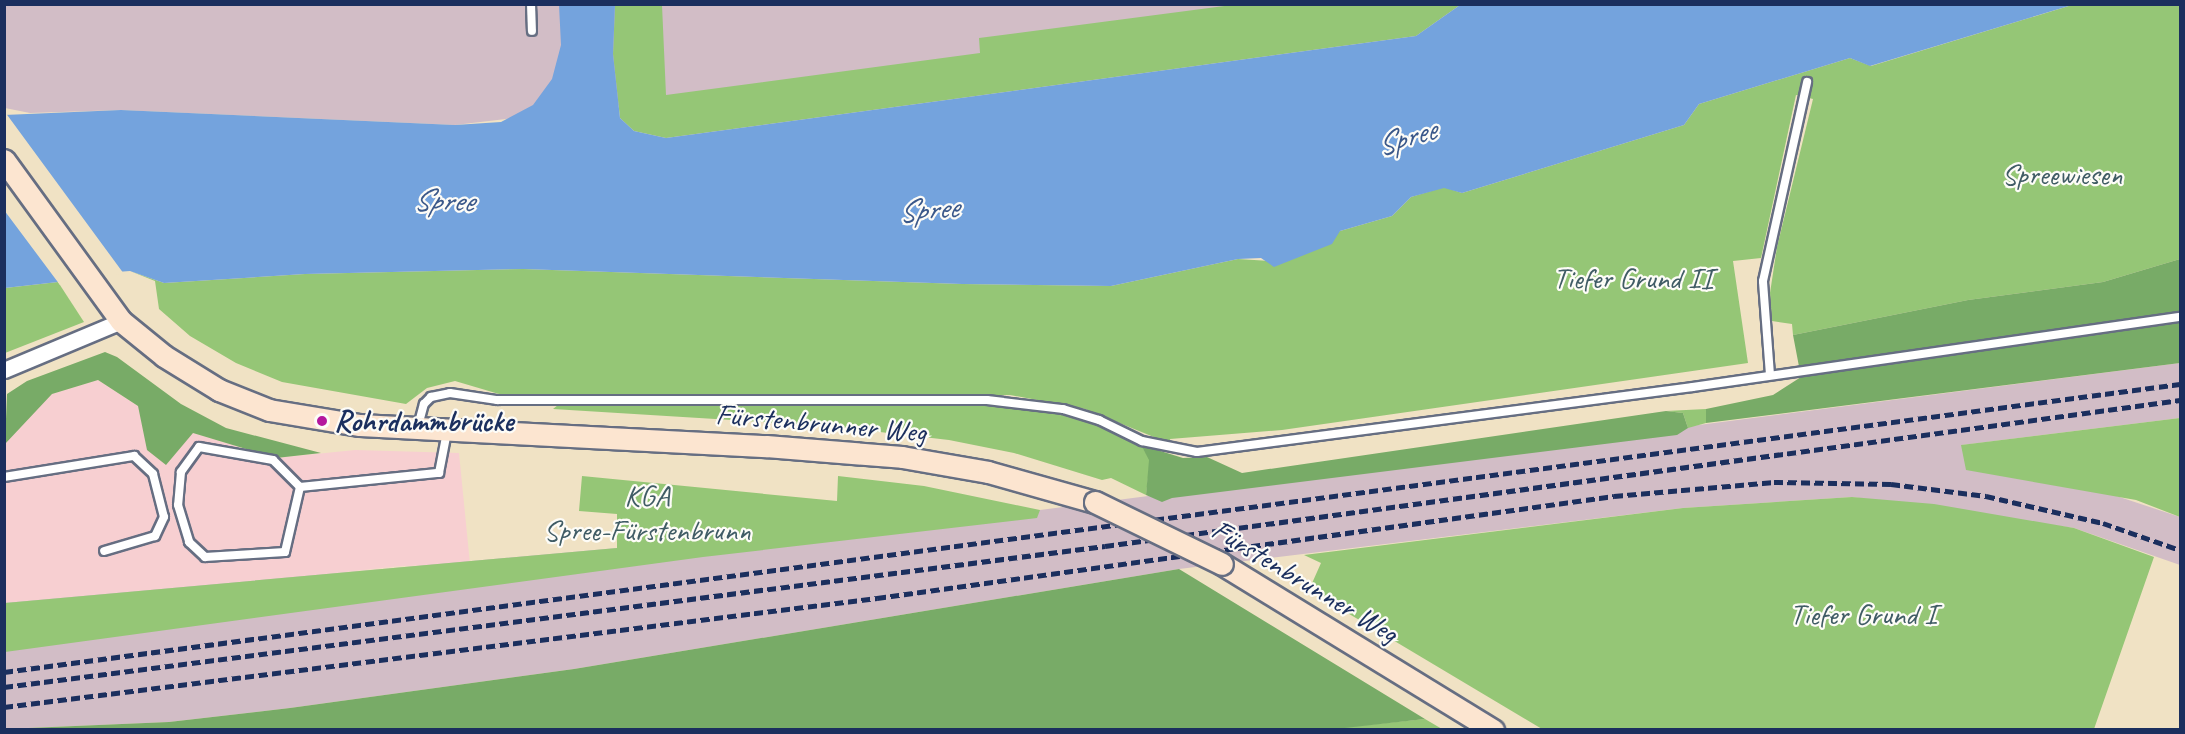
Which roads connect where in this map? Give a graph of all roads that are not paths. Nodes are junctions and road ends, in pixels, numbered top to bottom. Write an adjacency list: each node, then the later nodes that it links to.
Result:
1 (531, 4): 2 (lane)
2 (532, 32)
3 (1807, 82): 8 (lane)
4 (4, 160): 5 (main road)
5 (116, 314): 7 (street); 9 (main road, Fürstenbrunner Weg)
6 (2181, 317): 8 (lane)
7 (4, 370)
8 (1770, 375): 9 (lane)
9 (417, 429): 10 (main road, Fürstenbrunner Weg)
10 (447, 430): 12 (lane); 14 (main road, Fürstenbrunner Weg, bridge)
11 (4, 477): 13 (lane)
12 (300, 487): 12 (lane)
13 (104, 551)
14 (1493, 729)

